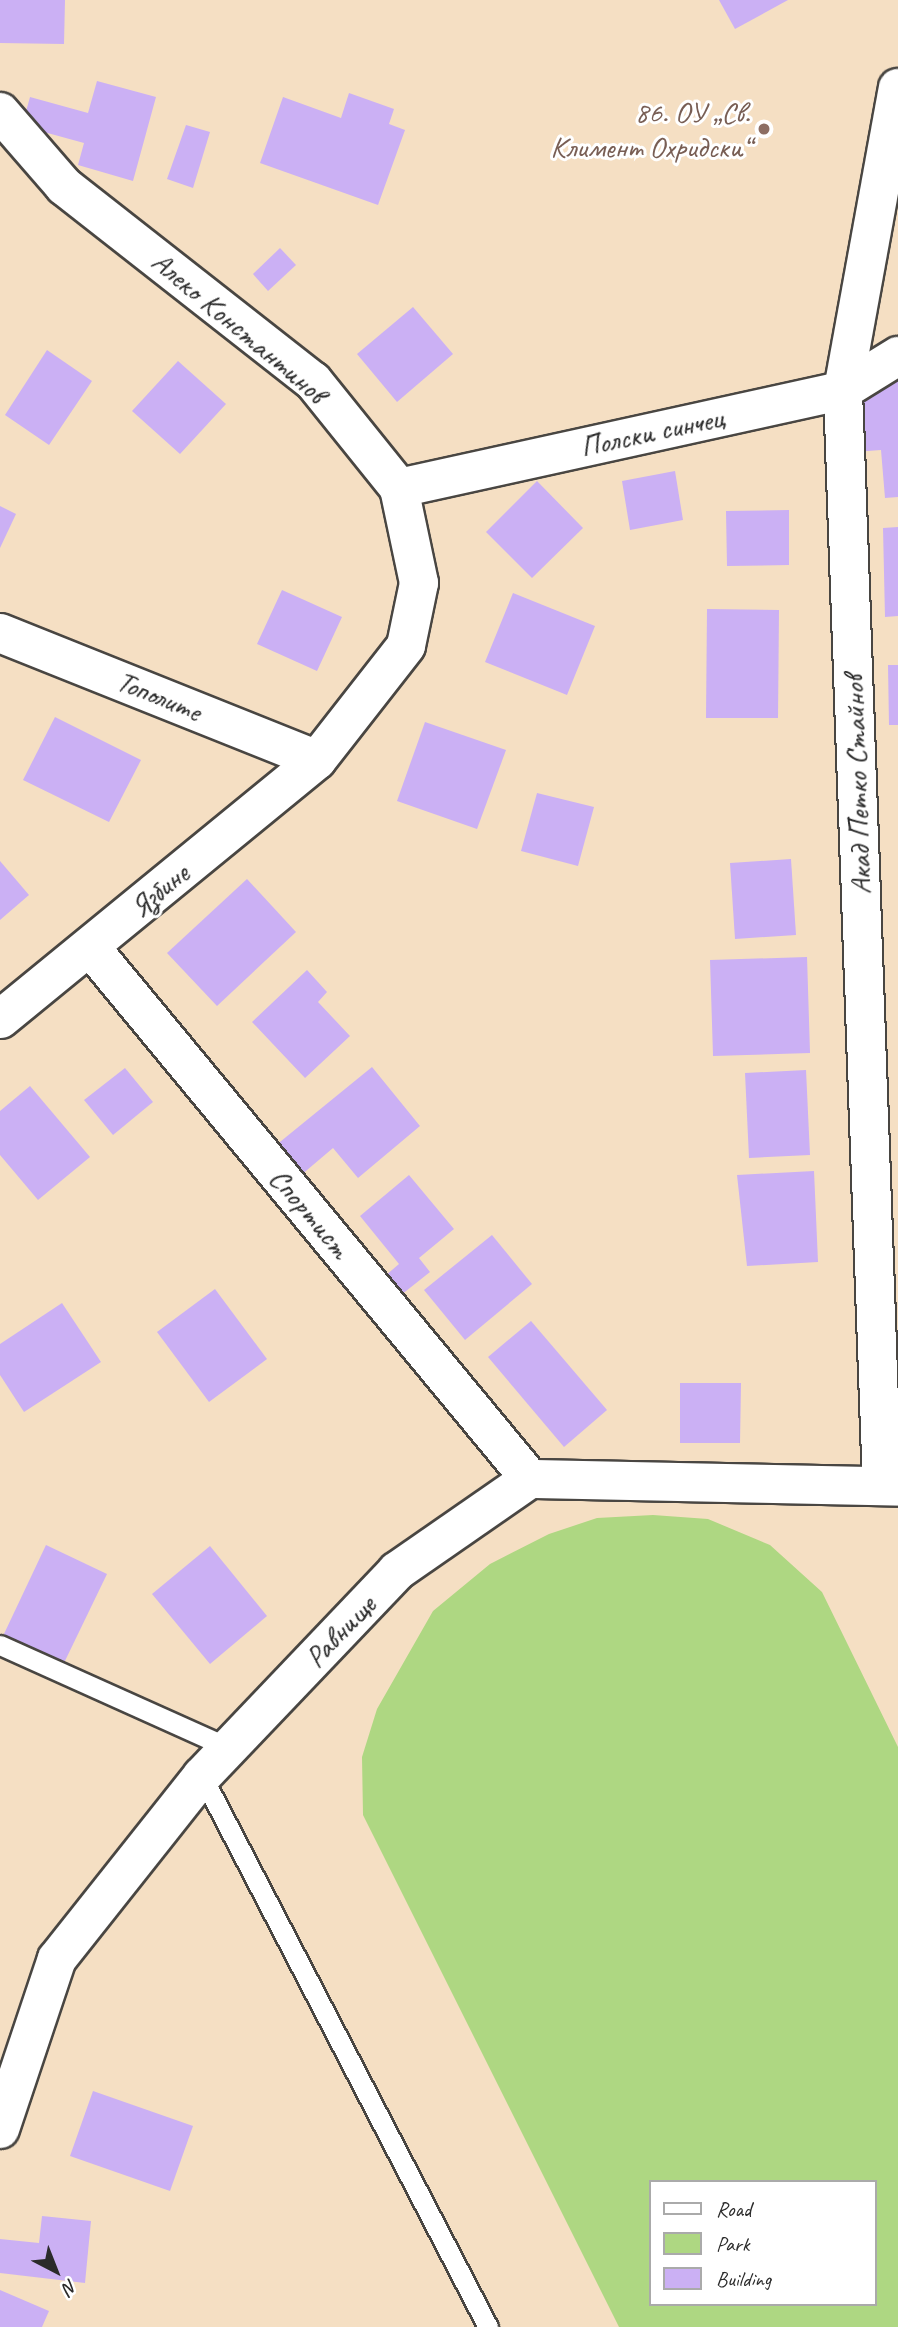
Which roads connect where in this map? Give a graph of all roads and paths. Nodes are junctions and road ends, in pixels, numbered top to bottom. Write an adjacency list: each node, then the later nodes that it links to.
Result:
1 (898, 88): 4 (street, Акад Петко Стайнов)
2 (0, 112): 5 (street, Алеко Константинов)
3 (898, 356): 4 (street, Полски синчец)
4 (843, 390): 5 (street, Полски синчец); 11 (street, Акад Петко Стайнов)
5 (398, 488): 7 (street, Алеко Константинов)
6 (0, 633): 7 (street, Тополите)
7 (317, 760): 8 (street, Язбине)
8 (90, 947): 9 (street, Язбине); 10 (street, Спортист)
9 (0, 1018)
10 (530, 1479): 11 (street); 13 (street, Равнище)
11 (890, 1486)
12 (0, 1645): 13 (lane)
13 (229, 1748): 14 (street, Равнище)
14 (202, 1776): 15 (street, Равнище); 16 (lane)
15 (0, 2129)
16 (488, 2327)

